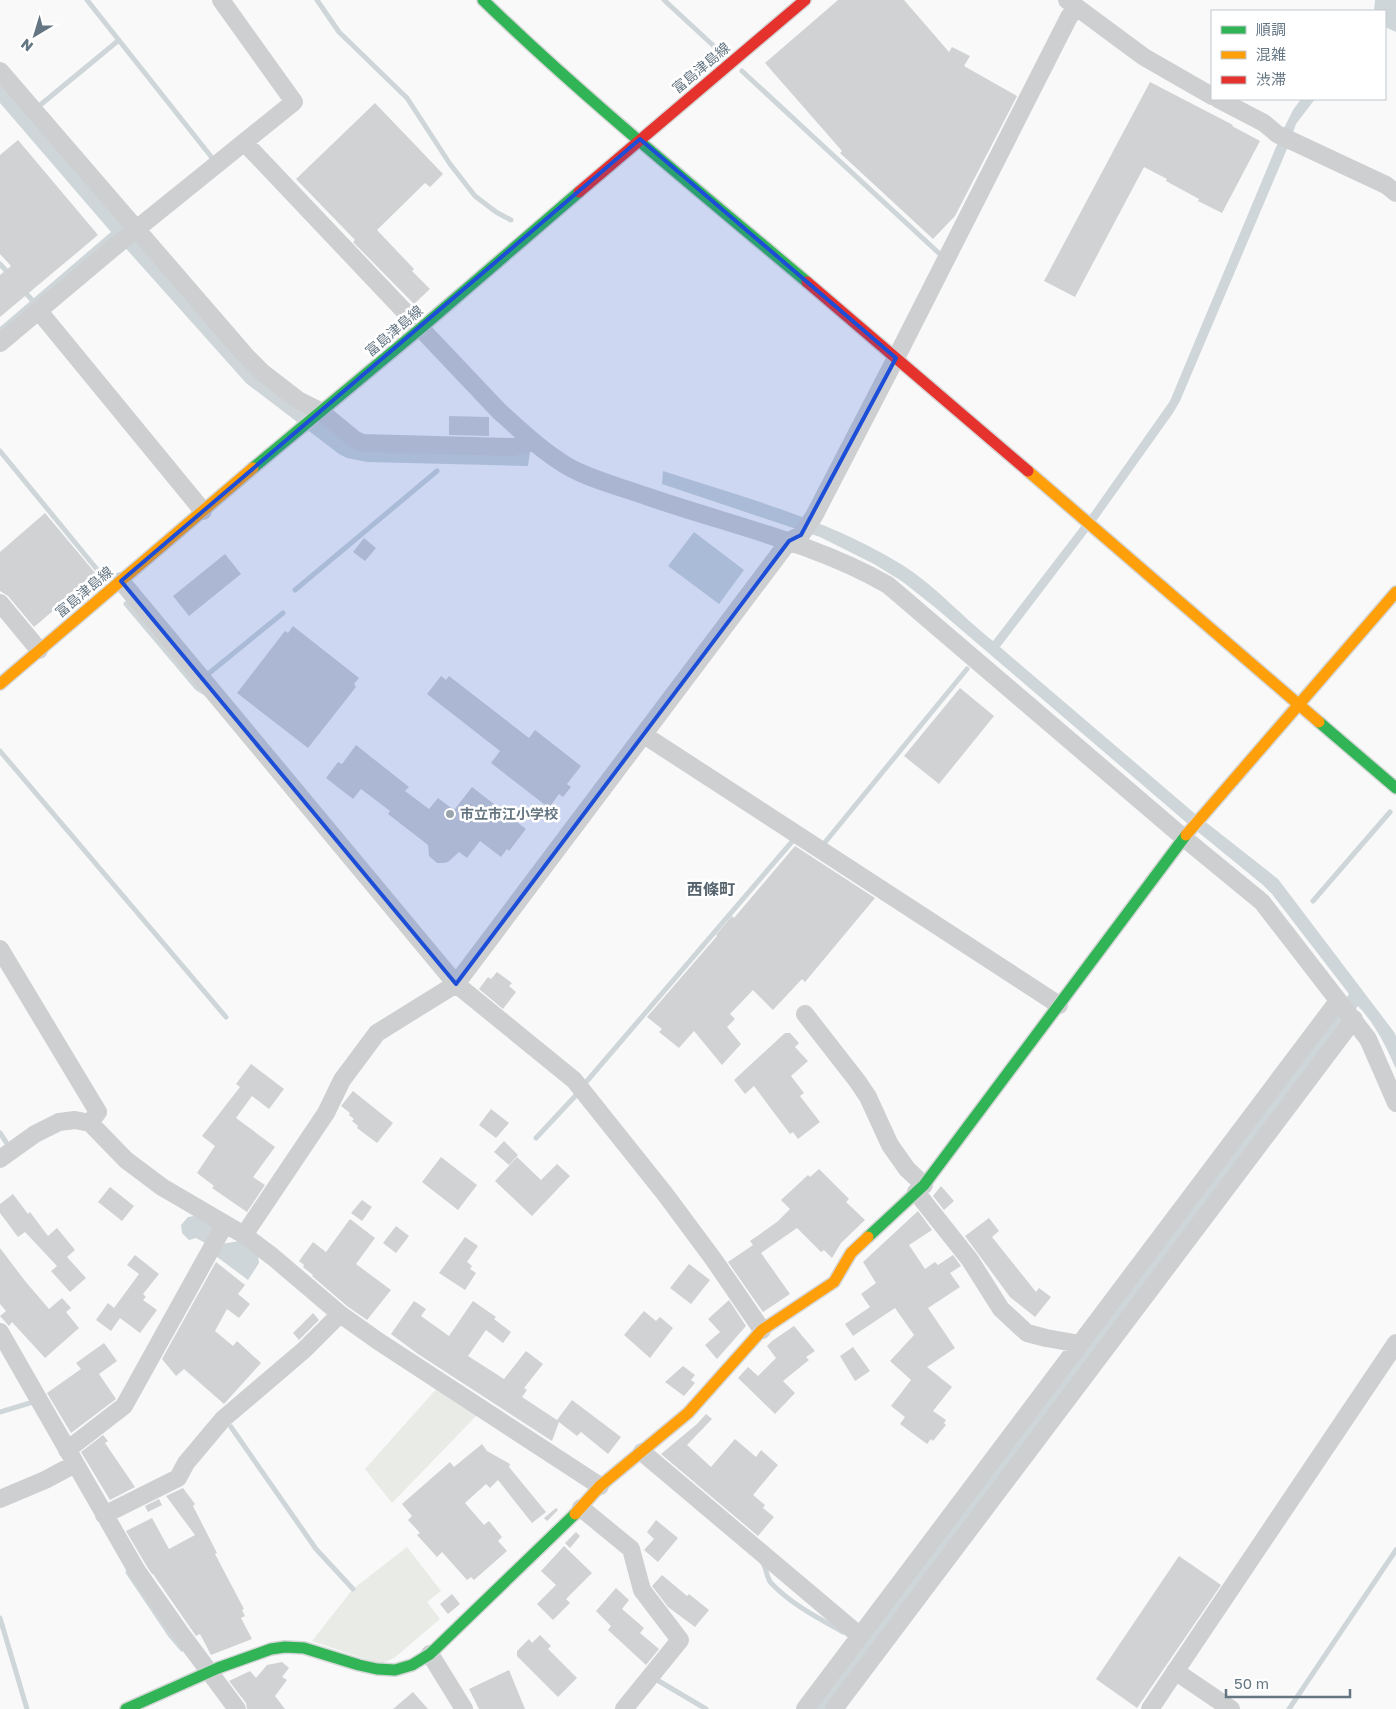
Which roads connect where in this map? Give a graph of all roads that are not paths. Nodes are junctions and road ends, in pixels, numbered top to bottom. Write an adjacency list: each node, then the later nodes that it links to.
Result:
1 (221, 0): 9 (street)
2 (483, 0): 8 (street)
3 (805, 0): 8 (street, 富島津島線)
4 (1071, 4): 6 (street); 15 (street)
5 (0, 71): 11 (street)
6 (1211, 95)
7 (1220, 100): 10 (street)
8 (640, 139): 13 (street, 富島津島線); 15 (street)
9 (245, 143): 11 (street); 13 (street)
10 (1396, 193)
11 (136, 230): 12 (street); 16 (street)
12 (38, 310): 14 (street); 18 (street)
13 (421, 328): 16 (street, 富島津島線); 17 (street)
14 (0, 343)
15 (896, 358): 19 (street); 25 (street)
16 (318, 412): 17 (street); 18 (street, 富島津島線)
17 (532, 442): 19 (street)
18 (203, 511): 20 (street, 富島津島線)
19 (795, 538): 26 (street); 28 (street)
20 (121, 581): 23 (street, 富島津島線); 30 (street)
21 (1396, 592): 25 (street)
22 (0, 604): 23 (street)
23 (39, 650): 24 (street, 富島津島線)
24 (0, 684)
25 (1298, 705): 27 (street); 28 (street)
26 (644, 735): 30 (street); 32 (street)
27 (1396, 788)
28 (1187, 835): 31 (street); 32 (street)
29 (0, 949): 36 (street)
30 (456, 984): 40 (street); 42 (street)
31 (1339, 1002): 34 (street); 45 (street)
32 (1059, 1005): 38 (street)
33 (805, 1014): 38 (street)
34 (1353, 1018): 35 (street); 61 (street)
35 (1396, 1103)
36 (90, 1123): 37 (street); 39 (street)
37 (0, 1159)
38 (920, 1188): 42 (street); 45 (street)
39 (225, 1224): 40 (street); 47 (street)
40 (244, 1235): 41 (street)
41 (340, 1314): 48 (street); 51 (street)
42 (762, 1330): 46 (street)
43 (0, 1332): 47 (street)
44 (1396, 1342): 55 (street)
45 (1080, 1344): 52 (street)
46 (642, 1452): 48 (street); 52 (street)
47 (71, 1457): 49 (street); 51 (street)
48 (600, 1486): 50 (street)
49 (0, 1500)
50 (582, 1508): 53 (street); 59 (street)
51 (104, 1515): 54 (street)
52 (860, 1636): 60 (street)
53 (430, 1654): 54 (street); 58 (street)
54 (211, 1671): 56 (street); 57 (street)
55 (1175, 1671): 62 (street); 63 (street)
56 (126, 1709)
57 (237, 1709)
58 (464, 1709)
59 (624, 1709)
60 (805, 1709)
61 (834, 1709)
62 (1150, 1709)
63 (1231, 1709)

